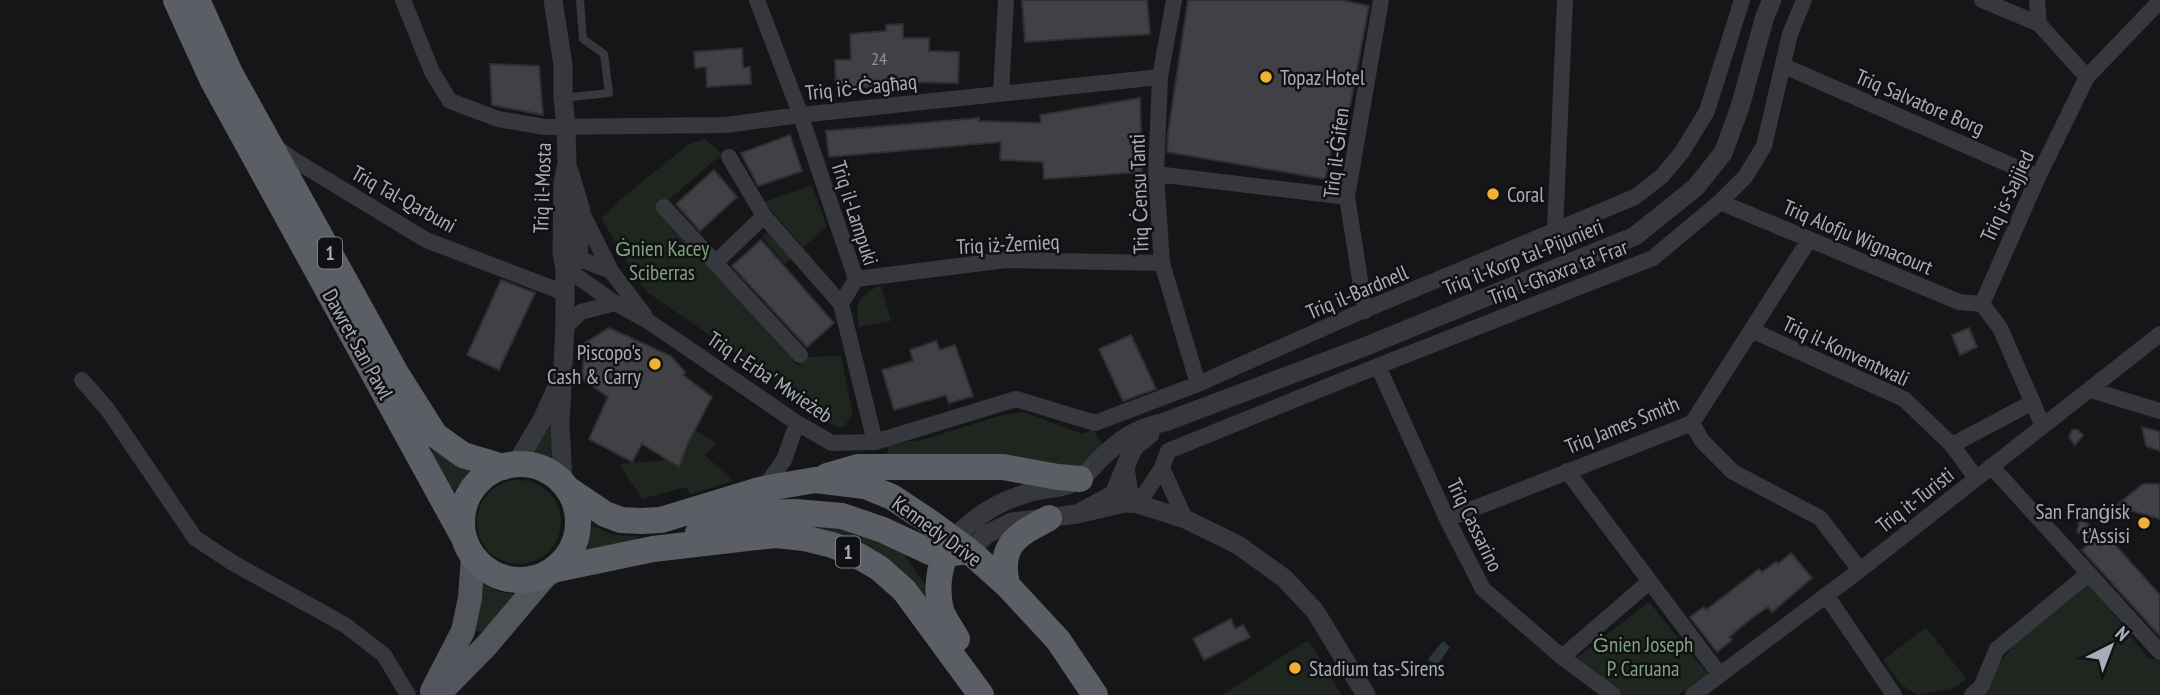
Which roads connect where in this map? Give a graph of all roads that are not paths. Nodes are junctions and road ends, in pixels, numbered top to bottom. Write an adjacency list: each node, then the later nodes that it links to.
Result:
1 (176, 0): 78 (highway, Dawret San Pawl / 1)
2 (197, 0): 25 (highway, Dawret San Pawl / 1)
3 (403, 0): 24 (street, Triq iċ-Ċagħaq)
4 (554, 0): 22 (street, Triq il-Mosta)
5 (580, 0): 22 (lane)
6 (757, 0): 23 (street, Triq il-Lampuki)
7 (1006, 0): 21 (street)
8 (1174, 0): 19 (street, Triq Ċensu Tanti)
9 (1381, 0): 30 (street, Triq il-Ġifen)
10 (1565, 0): 35 (street)
11 (1742, 0): 35 (street, Triq il-Bardnell)
12 (1772, 0): 59 (street, Triq il-Korp tal-Pijunieri)
13 (1804, 0): 18 (street, Triq l-Għaxra ta' Frar)
14 (1982, 0): 17 (street)
15 (2037, 0): 17 (street)
16 (2160, 1): 20 (street, Triq is-Sajjied)
17 (2039, 24): 20 (street)
18 (1784, 66): 29 (street, Triq Salvatore Borg); 31 (street, Triq l-Għaxra ta' Frar)
19 (1160, 77): 21 (street, Triq iċ-Ċagħaq); 28 (street, Triq Ċensu Tanti)
20 (2087, 77): 29 (street, Triq is-Sajjied)
21 (1001, 93): 23 (street, Triq iċ-Ċagħaq)
22 (563, 98): 24 (street, Triq il-Mosta)
23 (800, 115): 24 (street, Triq iċ-Ċagħaq); 41 (street, Triq il-Lampuki)
24 (566, 127): 27 (street, Triq il-Mosta)
25 (269, 141): 42 (street, Triq Tal-Qarbuni); 65 (highway, Dawret San Pawl / 1)
26 (729, 157): 34 (street)
27 (567, 163): 33 (street); 39 (street, Triq il-Mosta)
28 (1156, 174): 30 (street); 38 (street, Triq Ċensu Tanti)
29 (2038, 177): 45 (street, Triq is-Sajjied)
30 (1347, 197): 46 (street, Triq il-Ġifen)
31 (1720, 202): 36 (street, Triq Alofju Wignacourt); 52 (street, Triq l-Għaxra ta' Frar)
32 (664, 207): 37 (street)
33 (581, 211): 39 (street); 40 (street, Triq l-Erba' Mwieżeb)
34 (764, 216): 37 (street); 44 (street)
35 (1555, 231): 46 (street, Triq il-Bardnell)
36 (1809, 240): 45 (street, Triq Alofju Wignacourt); 49 (street, Triq James Smith)
37 (716, 262): 51 (street)
38 (1162, 263): 41 (street, Triq iż-Żernieq); 55 (street, Triq Ċensu Tanti)
39 (565, 268): 40 (street); 42 (street, Triq il-Mosta); 43 (street, Triq l-Erba' Mwieżeb)
40 (611, 271): 47 (street, Triq l-Erba' Mwieżeb)
41 (856, 279): 44 (street, Triq il-Lampuki)
42 (565, 293): 48 (street, Triq il-Mosta)
43 (615, 303): 47 (street, Triq l-Erba' Mwieżeb); 48 (street)
44 (841, 304): 63 (street)
45 (1982, 304): 57 (street)
46 (1365, 311): 55 (street, Triq il-Bardnell)
47 (648, 321): 60 (street, Triq l-Erba' Mwieżeb)
48 (565, 327): 53 (street, Triq il-Mosta)
49 (1751, 330): 61 (street, Triq James Smith); 64 (street, Triq il-Konventwali)
50 (2160, 334): 56 (street, Triq it-Turisti)
51 (800, 355)
52 (1378, 366): 67 (street, Triq l-Għaxra ta' Frar); 77 (street, Triq Cassarino)
53 (561, 379): 65 (street, Triq il-Mosta); 72 (street, Triq il-Mosta)
54 (82, 380): 90 (street)
55 (1198, 384): 63 (street, Triq il-Bardnell)
56 (2091, 390): 58 (street); 62 (street, Triq it-Turisti)
57 (2033, 402): 62 (street); 64 (street, Triq it-Turisti)
58 (2160, 411)
59 (1165, 422): 70 (street, Triq il-Korp tal-Pijunieri); 74 (street, Triq il-Korp tal-Pijunieri)
60 (797, 423): 63 (street, Triq l-Erba' Mwieżeb); 73 (street)
61 (1692, 423): 68 (street, Triq James Smith); 81 (street)
62 (2043, 426): 66 (street, Triq it-Turisti)
63 (875, 442)
64 (1952, 445): 69 (street, Triq il-Konventwali)
65 (509, 466): 72 (highway, 1); 78 (highway)
66 (1991, 466): 69 (street, Triq it-Turisti); 83 (street)
67 (1162, 468): 74 (street, Triq l-Għaxra ta' Frar); 76 (street)
68 (1567, 471): 77 (street, Triq James Smith); 84 (street)
69 (1976, 478): 81 (street, Triq it-Turisti)
70 (1080, 479): 71 (highway); 74 (street); 79 (street)
71 (815, 480): 73 (highway, Kennedy Drive / 1); 79 (highway, Kennedy Drive / 1)
72 (565, 486): 73 (highway, Kennedy Drive / 1); 82 (highway)
73 (763, 489)
74 (1127, 501): 75 (street); 76 (street)
75 (1049, 518): 79 (street); 85 (highway)
76 (1185, 519): 96 (street)
77 (1447, 519): 88 (street, Triq Cassarino)
78 (469, 547): 82 (highway, 1); 91 (main road)
79 (955, 548): 80 (highway); 85 (highway, Kennedy Drive / 1); 94 (highway)
80 (653, 549): 82 (highway, 1); 93 (highway, 1)
81 (1860, 570): 86 (street, Triq it-Turisti)
82 (552, 572): 92 (main road)
83 (2088, 574): 87 (street); 100 (street)
84 (1650, 582): 88 (street); 89 (street)
85 (1007, 585): 95 (highway, Kennedy Drive / 1)
86 (1826, 595): 89 (street, Triq it-Turisti); 99 (street)
87 (2160, 653)
88 (1562, 657): 97 (street, Triq Cassarino)
89 (1720, 674): 98 (street, Triq it-Turisti)
90 (408, 695)
91 (429, 695)
92 (438, 695)
93 (981, 695)
94 (996, 695)
95 (1094, 695)
96 (1366, 695)
97 (1613, 695)
98 (1693, 695)
99 (1894, 695)
100 (1972, 695)

